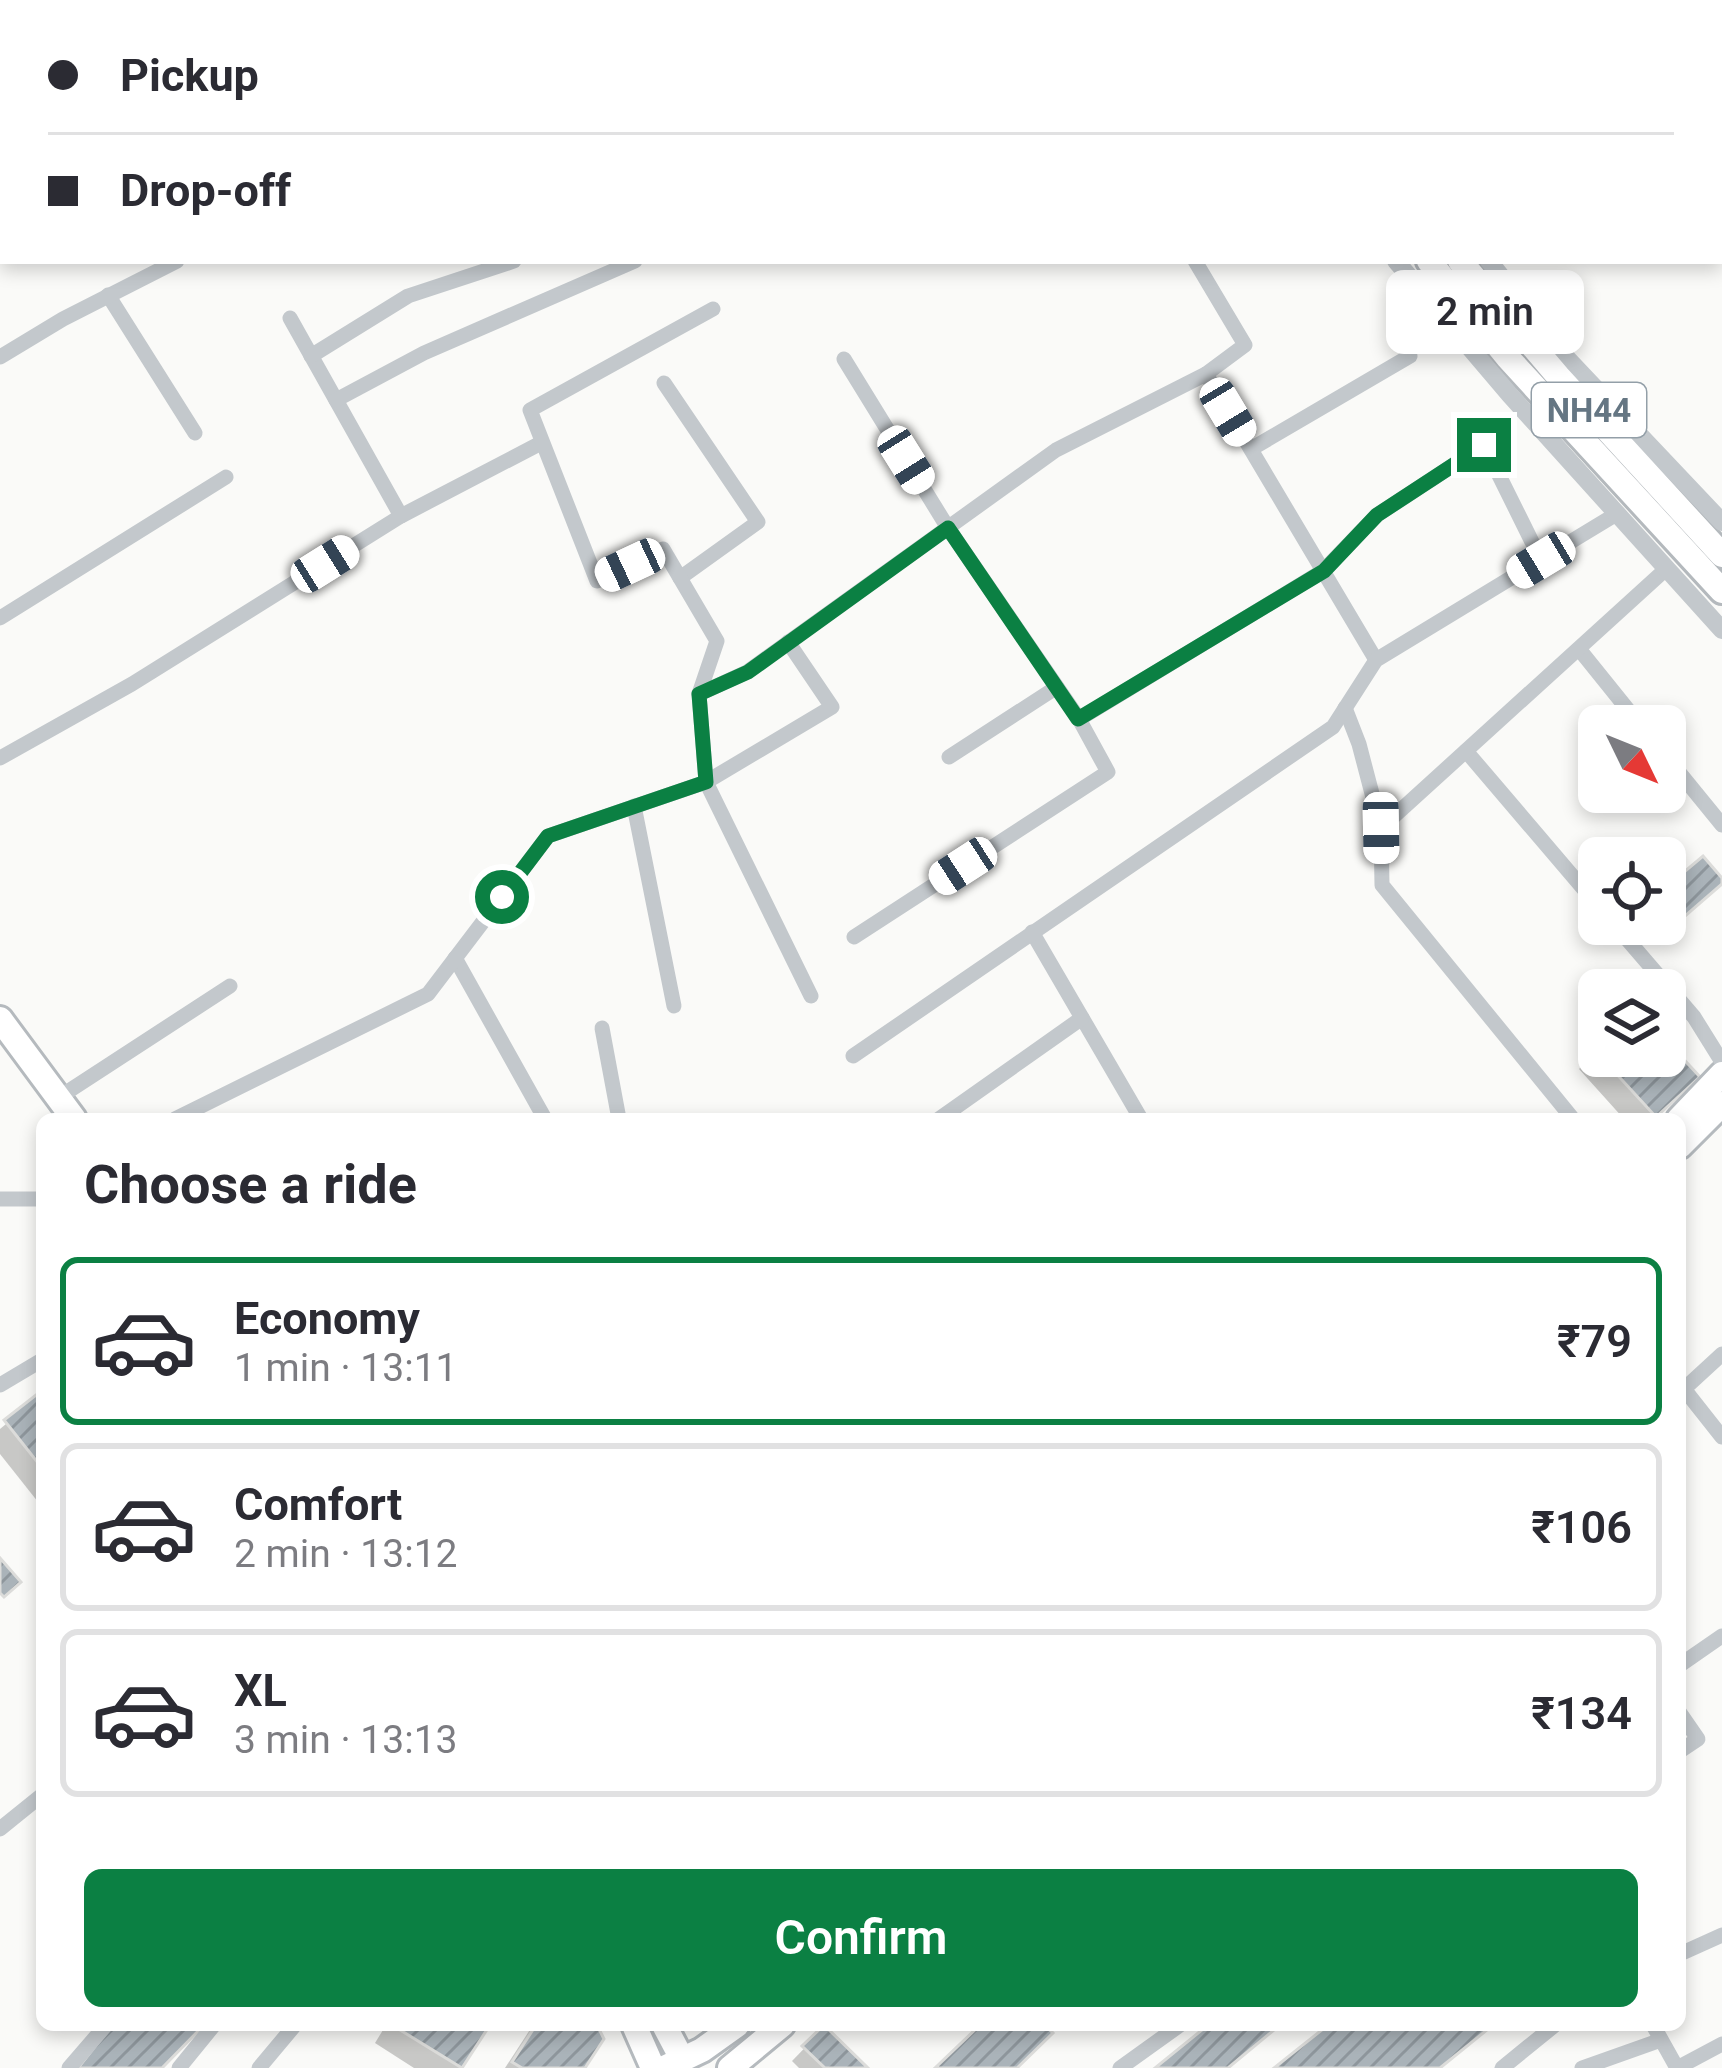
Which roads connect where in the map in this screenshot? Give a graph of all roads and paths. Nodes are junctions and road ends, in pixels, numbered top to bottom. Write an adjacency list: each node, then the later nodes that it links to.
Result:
1 (130, 264): 10 (street)
2 (171, 264): 10 (street)
3 (505, 264): 14 (street)
4 (628, 264): 20 (street)
5 (1197, 264): 18 (street)
6 (1399, 264): 25 (street)
7 (1431, 264): 34 (main road, NH44)
8 (1462, 264): 29 (main road, NH44)
9 (1491, 264): 27 (street)
10 (140, 279): 11 (street)
11 (108, 295): 16 (street); 21 (street)
12 (713, 309): 22 (street)
13 (290, 318): 14 (street)
14 (311, 356): 20 (street)
15 (1410, 356): 23 (street)
16 (0, 357)
17 (844, 358): 28 (street)
18 (1206, 374): 23 (street); 28 (street)
19 (664, 383): 33 (street)
20 (336, 400): 26 (street)
21 (194, 433)
22 (542, 443): 26 (street); 33 (street)
23 (1251, 449): 32 (street)
24 (226, 477): 35 (street)
25 (1618, 512): 30 (street); 31 (street)
26 (401, 516): 47 (street)
27 (1722, 522)
28 (948, 528): 37 (street); 40 (street)
29 (1722, 555)
30 (1541, 560): 32 (street); 39 (street)
31 (1666, 569): 36 (street); 38 (street)
32 (1324, 571): 39 (street); 44 (street)
33 (680, 578): 41 (street)
34 (1722, 591)
35 (0, 618)
36 (1722, 630)
37 (788, 642): 41 (street); 49 (street)
38 (1579, 649): 42 (street); 45 (street)
39 (1376, 660): 43 (street)
40 (1057, 687): 44 (street); 46 (street)
41 (699, 694): 49 (street)
42 (1624, 705)
43 (1345, 708): 52 (street); 54 (street)
44 (1078, 719): 55 (street)
45 (1466, 751): 52 (street); 53 (street)
46 (949, 757)
47 (0, 758)
48 (1686, 781): 51 (street)
49 (706, 782): 50 (street); 59 (street)
50 (634, 806): 57 (street); 60 (street)
51 (1722, 825)
52 (1381, 828): 75 (street)
53 (1578, 882)
54 (1032, 932): 61 (street); 64 (street)
55 (854, 938)
56 (1632, 945): 65 (street)
57 (455, 958): 70 (street); 71 (street)
58 (230, 986): 67 (street)
59 (811, 996)
60 (674, 1006)
61 (1082, 1018): 73 (street); 74 (street)
62 (2, 1025): 67 (main road)
63 (602, 1028): 72 (street)
64 (853, 1056)
65 (1722, 1062)
66 (1722, 1074): 76 (main road)
67 (58, 1098): 69 (main road)
68 (1722, 1104): 77 (main road)
69 (69, 1113)
70 (187, 1113)
71 (542, 1113)
72 (619, 1113)
73 (947, 1113)
74 (1137, 1113)
75 (1568, 1113)
76 (1685, 1113)
77 (1686, 1140)
78 (0, 1199): 79 (street)
79 (36, 1199)
80 (1722, 1354): 83 (street)
81 (36, 1364): 82 (street)
82 (0, 1385)
83 (1686, 1386)
84 (1686, 1395): 85 (street)
85 (1722, 1437)
86 (1722, 1636): 87 (street)
87 (1686, 1661)
88 (1686, 1722): 89 (street)
89 (1686, 1746)
90 (36, 1800): 91 (street)
91 (0, 1829)
92 (1722, 1935): 93 (street)
93 (1686, 1951)
94 (101, 2031): 108 (street)
95 (209, 2031): 109 (street)
96 (290, 2031): 110 (street)
97 (637, 2031): 111 (main road)
98 (666, 2031): 107 (main road)
99 (728, 2031): 107 (main road)
100 (743, 2031): 107 (main road)
101 (775, 2031): 112 (main road)
102 (793, 2031): 113 (main road)
103 (1172, 2031): 114 (street)
104 (1548, 2031): 115 (street)
105 (1657, 2032): 116 (street); 117 (street)
106 (1722, 2044): 117 (street)
107 (679, 2065)
108 (69, 2068)
109 (179, 2068)
110 (259, 2068)
111 (653, 2068)
112 (730, 2068)
113 (750, 2068)
114 (1120, 2068)
115 (1502, 2068)
116 (1582, 2068)
117 (1677, 2068)

